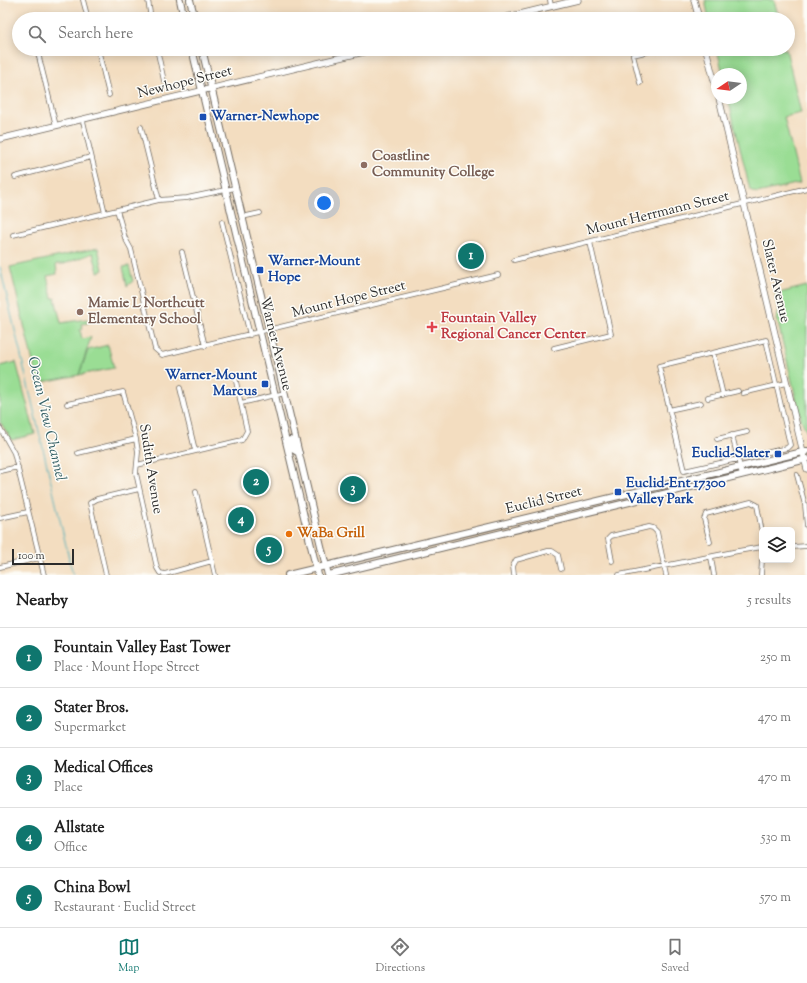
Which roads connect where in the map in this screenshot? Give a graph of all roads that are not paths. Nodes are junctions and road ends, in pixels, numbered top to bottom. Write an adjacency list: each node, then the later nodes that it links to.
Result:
1 (83, 0): 9 (street)
2 (148, 0): 10 (street)
3 (180, 0): 11 (main road)
4 (190, 0): 12 (main road)
5 (550, 0): 8 (street)
6 (578, 0): 8 (street)
7 (694, 0): 14 (street)
8 (551, 6): 13 (street)
9 (86, 12)
10 (150, 12)
11 (183, 12)
12 (193, 12)
13 (527, 12)
14 (697, 12)
15 (39, 56): 31 (street)
16 (100, 56): 28 (street)
17 (158, 56): 24 (street)
18 (194, 56): 27 (main road, Warner Avenue)
19 (204, 56): 26 (main road, Warner Avenue)
20 (347, 56): 26 (street, Newhope Street)
21 (634, 56): 25 (street)
22 (708, 56): 23 (street)
23 (711, 69)
24 (164, 81)
25 (640, 83)
26 (212, 89): 27 (street, Newhope Street); 36 (main road, Warner Avenue)
27 (202, 92): 30 (street, Newhope Street); 38 (main road, Warner Avenue)
28 (110, 95)
29 (719, 104): 40 (street, Slater Avenue)
30 (83, 120): 31 (street, Newhope Street); 34 (street)
31 (56, 126): 33 (street, Newhope Street)
32 (141, 127): 39 (street)
33 (0, 139)
34 (91, 157): 35 (street); 42 (street)
35 (15, 177)
36 (235, 188): 38 (street); 44 (main road, Warner Avenue)
37 (807, 188): 40 (street, Mount Herrmann Street)
38 (225, 190): 39 (street); 52 (main road, Warner Avenue)
39 (160, 200): 41 (street)
40 (744, 204): 47 (street, Mount Herrmann Street); 58 (street, Slater Avenue)
41 (117, 210): 42 (street); 54 (street, Mount Hope Street)
42 (105, 213): 46 (street)
43 (260, 213): 44 (street)
44 (242, 217): 51 (main road, Warner Avenue)
45 (222, 222): 53 (street, Warner Avenue)
46 (13, 235)
47 (590, 242): 49 (street, Mount Herrmann Street); 55 (street)
48 (182, 252): 54 (street)
49 (514, 260)
50 (498, 275): 51 (street, Mount Hope Street)
51 (270, 330): 52 (street, Mount Hope Street); 62 (main road, Warner Avenue)
52 (260, 333): 53 (street, Mount Hope Street); 64 (main road, Warner Avenue)
53 (250, 335): 54 (street, Mount Hope Street)
54 (204, 346)
55 (554, 348)
56 (713, 353): 59 (street); 65 (street); 70 (street)
57 (235, 377): 67 (street)
58 (786, 383): 59 (street); 78 (street, Slater Avenue)
59 (777, 385): 63 (street); 81 (street)
60 (180, 388): 77 (street)
61 (738, 391): 65 (street)
62 (285, 393): 64 (street); 80 (main road, Warner Avenue)
63 (743, 393)
64 (275, 395): 67 (street); 72 (main road, Warner Avenue)
65 (723, 395): 66 (street)
66 (708, 398)
67 (241, 403): 77 (street)
68 (701, 403): 70 (street)
69 (67, 404): 75 (street, Sudith Avenue)
70 (669, 410): 81 (street)
71 (0, 428): 84 (street)
72 (284, 430): 80 (main road); 111 (main road, Warner Avenue)
73 (747, 432): 74 (street)
74 (732, 436): 76 (street); 81 (street)
75 (136, 439): 79 (street); 83 (street, Sudith Avenue)
76 (717, 439)
77 (195, 450): 83 (street)
78 (805, 451): 82 (street, Slater Avenue); 85 (main road, Euclid Street)
79 (78, 453)
80 (299, 453): 108 (main road, Warner Avenue)
81 (738, 459): 85 (street)
82 (806, 459): 86 (street, Slater Avenue); 88 (main road, Euclid Street)
83 (137, 465): 91 (street, Sudith Avenue)
84 (18, 467): 87 (street); 95 (street)
85 (740, 467): 88 (street); 90 (main road, Euclid Street)
86 (807, 469)
87 (0, 471)
88 (742, 475): 92 (main road, Euclid Street)
89 (797, 475): 94 (street)
90 (676, 482): 92 (street); 108 (main road, Euclid Street)
91 (139, 489): 105 (street, Sudith Avenue); 114 (street)
92 (678, 490): 118 (main road, Euclid Street)
93 (196, 492): 105 (street)
94 (806, 505): 97 (street)
95 (28, 512): 96 (street); 104 (street)
96 (0, 518)
97 (807, 526)
98 (761, 527): 99 (street)
99 (710, 542)
100 (807, 546): 101 (street)
101 (795, 547)
102 (759, 548): 103 (street)
103 (711, 557): 109 (street); 122 (street)
104 (40, 558): 110 (street); 113 (street)
105 (212, 561): 115 (street)
106 (612, 561): 109 (street)
107 (762, 563): 123 (street)
108 (326, 566): 111 (main road, Euclid Street); 118 (main road, Warner Avenue)
109 (665, 566): 120 (street); 121 (street)
110 (0, 567)
111 (316, 568): 116 (main road, Euclid Street); 117 (main road, Warner Avenue)
112 (561, 569): 119 (street)
113 (44, 575)
114 (106, 575)
115 (215, 575)
116 (288, 575)
117 (318, 575)
118 (328, 575)
119 (514, 575)
120 (619, 575)
121 (666, 575)
122 (714, 575)
123 (761, 575)

